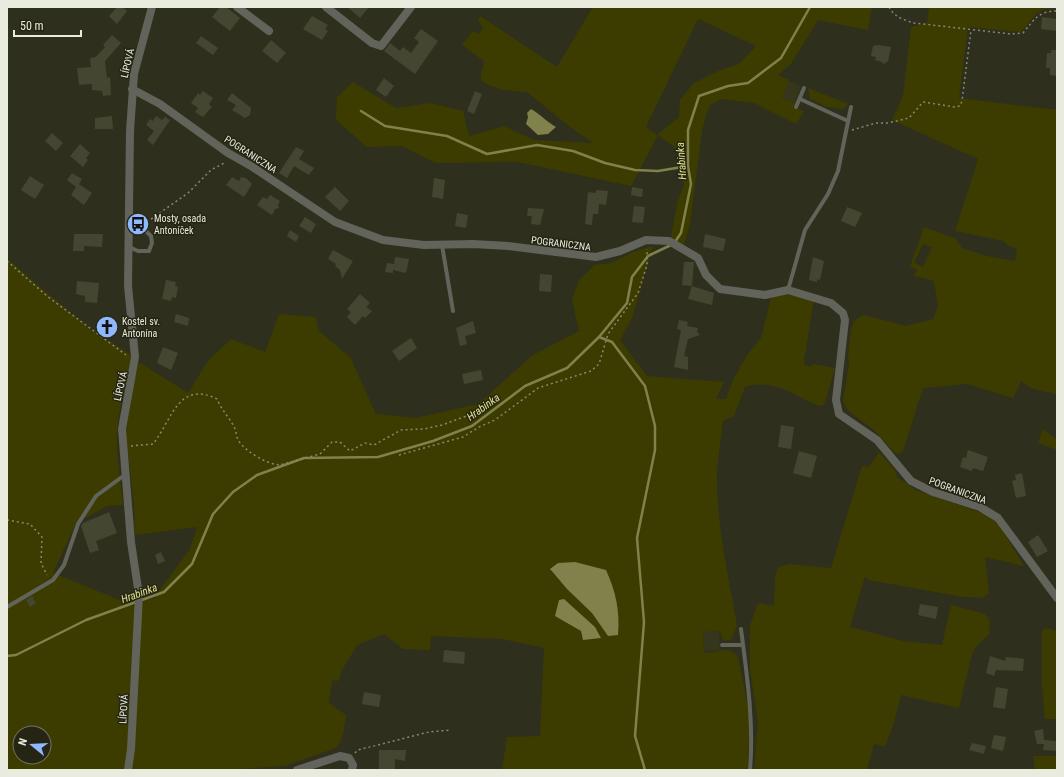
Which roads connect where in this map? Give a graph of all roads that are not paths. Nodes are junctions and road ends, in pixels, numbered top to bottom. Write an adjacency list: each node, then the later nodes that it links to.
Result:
1 (152, 7): 7 (street, LÍPOVÁ)
2 (237, 7): 5 (street)
3 (326, 7): 4 (street)
4 (411, 7)
5 (269, 31)
6 (804, 88): 8 (lane)
7 (132, 89): 12 (street, LÍPOVÁ); 13 (street, POGRANICZNA)
8 (800, 99): 9 (lane); 11 (lane)
9 (796, 107)
10 (851, 107): 11 (lane)
11 (848, 121): 15 (lane)
12 (129, 215): 14 (street, LÍPOVÁ); 14 (lane)
13 (442, 244): 15 (street, POGRANICZNA); 16 (lane)
14 (129, 247): 17 (street, LÍPOVÁ)
15 (788, 290): 18 (street, POGRANICZNA)
16 (453, 311)
17 (126, 474): 19 (lane); 23 (street, LÍPOVÁ)
18 (1057, 598)
19 (7, 607)
20 (741, 628): 22 (lane)
21 (722, 645): 22 (lane)
22 (743, 645): 26 (lane)
23 (128, 770)
24 (297, 770): 25 (street)
25 (352, 770)
26 (750, 770)

